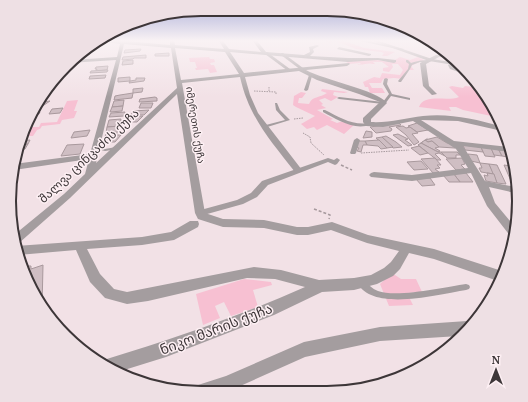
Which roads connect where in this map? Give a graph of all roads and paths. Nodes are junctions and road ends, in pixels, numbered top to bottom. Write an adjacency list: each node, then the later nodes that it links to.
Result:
1 (96, 60): 9 (street)
2 (118, 60): 48 (street)
3 (175, 60): 23 (street, იმერეთის ქუჩა)
4 (232, 60): 19 (street)
5 (275, 60): 17 (lane)
6 (289, 60): 16 (lane)
7 (384, 60): 10 (street)
8 (429, 60): 13 (street); 14 (lane); 28 (street)
9 (80, 61)
10 (394, 61)
11 (407, 61): 14 (lane)
12 (361, 63): 16 (street)
13 (450, 63)
14 (411, 64): 22 (lane)
15 (453, 65): 18 (street)
16 (301, 69): 17 (street); 20 (street)
17 (289, 70): 19 (street)
18 (459, 71)
19 (242, 75): 23 (street); 26 (street)
20 (310, 76): 25 (lane); 33 (street)
21 (386, 79): 30 (lane)
22 (400, 81)
23 (179, 85): 45 (street, შალვა ცინცაძის ქუჩა); 60 (street, იმერეთის ქუჩა)
24 (269, 87): 27 (path)
25 (306, 90)
26 (246, 91): 27 (path); 38 (street)
27 (269, 92): 29 (path)
28 (434, 94)
29 (276, 95)
30 (390, 95): 32 (lane); 33 (lane)
31 (339, 98): 33 (lane)
32 (409, 99)
33 (383, 103): 37 (street)
34 (276, 104): 38 (lane)
35 (324, 111): 37 (lane)
36 (414, 119): 37 (street); 39 (street); 41 (street)
37 (369, 124)
38 (263, 127): 52 (street)
39 (497, 128)
40 (303, 132): 50 (path)
41 (442, 135): 43 (street); 44 (path)
42 (357, 140): 49 (street)
43 (455, 143): 46 (street); 54 (street)
44 (418, 145)
45 (119, 146): 48 (lane); 55 (street, შალვა ცინცაძის ქუჩა)
46 (505, 149)
47 (409, 150): 49 (path)
48 (94, 151): 51 (street); 55 (street)
49 (353, 152)
50 (333, 161): 52 (street); 53 (path)
51 (20, 166)
52 (298, 170): 60 (street)
53 (352, 170)
54 (473, 170): 56 (street); 57 (street)
55 (89, 175): 64 (street, შალვა ცინცაძის ქუჩა)
56 (374, 175)
57 (482, 183): 58 (street); 63 (street)
58 (512, 189)
59 (314, 209): 62 (path)
60 (200, 213): 62 (street)
61 (194, 224): 65 (street)
62 (326, 226): 66 (street)
63 (510, 227)
64 (20, 236)
65 (80, 246): 67 (street); 70 (street)
66 (406, 248): 68 (street); 69 (street)
67 (22, 250)
68 (497, 275)
69 (362, 284): 70 (street); 71 (lane)
70 (321, 286): 73 (street, ნიკო მარის ქუჩა)
71 (466, 287)
72 (461, 328): 74 (street)
73 (114, 365)
74 (220, 386)

